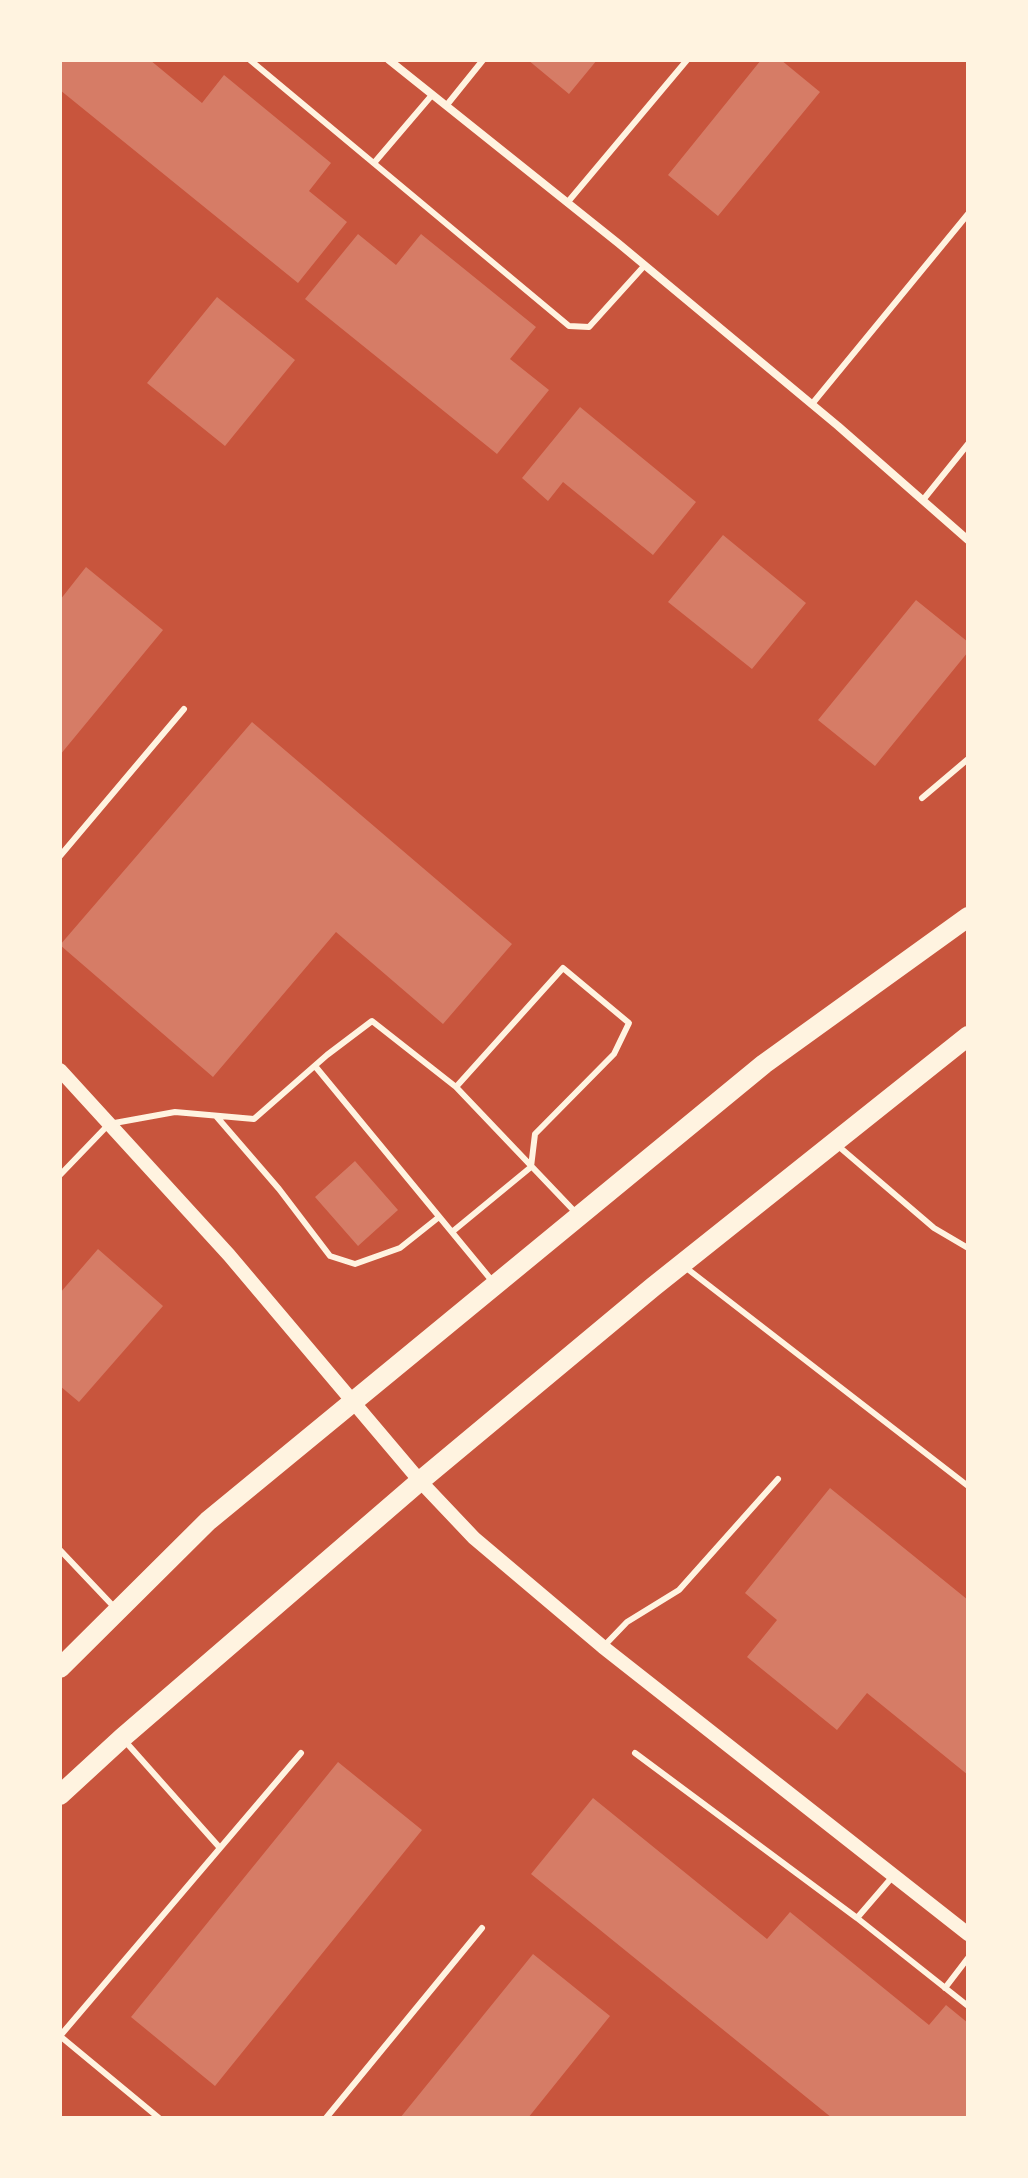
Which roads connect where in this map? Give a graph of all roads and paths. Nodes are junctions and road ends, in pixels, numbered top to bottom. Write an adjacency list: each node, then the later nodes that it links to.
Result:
1 (250, 60): 7 (lane)
2 (389, 60): 5 (street)
3 (483, 60): 6 (lane)
4 (687, 60): 8 (lane)
5 (432, 95): 6 (street); 7 (lane)
6 (446, 106): 8 (street)
7 (374, 163): 10 (lane)
8 (567, 203): 10 (street)
9 (968, 214): 11 (lane)
10 (645, 265): 11 (street)
11 (812, 404): 13 (street)
12 (968, 444): 13 (lane)
13 (923, 500): 14 (street)
14 (968, 540)
15 (184, 709): 18 (lane)
16 (968, 759): 17 (lane)
17 (922, 798)
18 (60, 856)
19 (968, 917): 29 (main road)
20 (968, 1036): 26 (main road)
21 (315, 1066): 23 (lane); 24 (lane); 30 (lane)
22 (60, 1070): 25 (street)
23 (456, 1087): 27 (lane); 27 (lane)
24 (215, 1115): 25 (lane); 30 (lane)
25 (109, 1124): 28 (lane); 35 (street)
26 (834, 1143): 32 (lane); 33 (main road)
27 (531, 1167): 29 (lane); 31 (lane)
28 (60, 1175)
29 (579, 1216): 34 (main road)
30 (439, 1217): 31 (lane)
31 (452, 1232): 34 (lane)
32 (968, 1248)
33 (682, 1264): 37 (main road); 38 (lane)
34 (496, 1285): 35 (main road)
35 (354, 1402): 37 (street); 40 (main road)
36 (778, 1479): 41 (lane)
37 (420, 1481): 41 (street); 43 (main road)
38 (968, 1486)
39 (60, 1550): 40 (lane)
40 (118, 1610): 42 (main road)
41 (603, 1647): 48 (street)
42 (60, 1668)
43 (122, 1738): 46 (main road); 47 (lane)
44 (301, 1753): 47 (lane)
45 (635, 1753): 49 (lane)
46 (60, 1795)
47 (220, 1848): 55 (lane)
48 (894, 1875): 49 (lane); 51 (street)
49 (857, 1918): 53 (lane)
50 (482, 1928): 57 (lane)
51 (968, 1934)
52 (968, 1958): 53 (lane)
53 (945, 1988): 54 (lane)
54 (968, 2006)
55 (60, 2036): 56 (lane)
56 (159, 2118)
57 (326, 2118)

